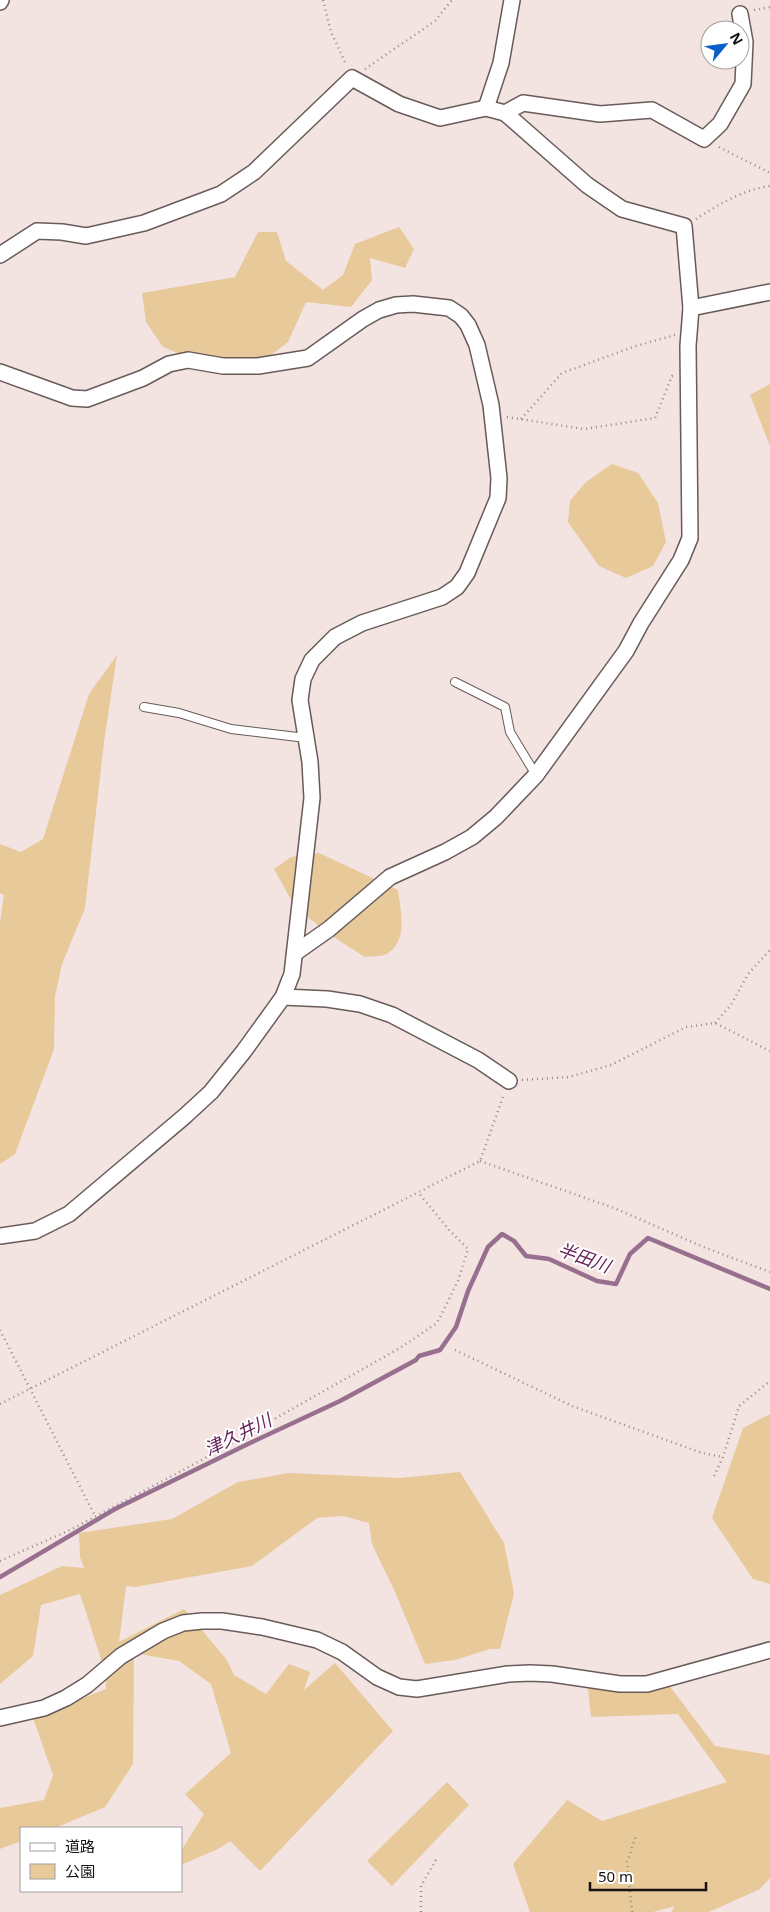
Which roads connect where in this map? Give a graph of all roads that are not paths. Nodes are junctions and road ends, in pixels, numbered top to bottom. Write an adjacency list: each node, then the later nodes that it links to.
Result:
1 (512, 0): 3 (street)
2 (740, 14): 4 (street)
3 (486, 108): 4 (street); 5 (street)
4 (505, 113): 7 (street)
5 (0, 254)
6 (770, 292): 7 (street)
7 (691, 308): 12 (street)
8 (0, 372): 11 (street)
9 (455, 682): 12 (lane)
10 (144, 708): 11 (lane)
11 (306, 738): 13 (street)
12 (536, 774): 13 (street)
13 (295, 953): 14 (street)
14 (283, 997): 15 (street); 16 (street)
15 (509, 1081)
16 (0, 1236)
17 (770, 1650): 18 (street)
18 (0, 1718)

